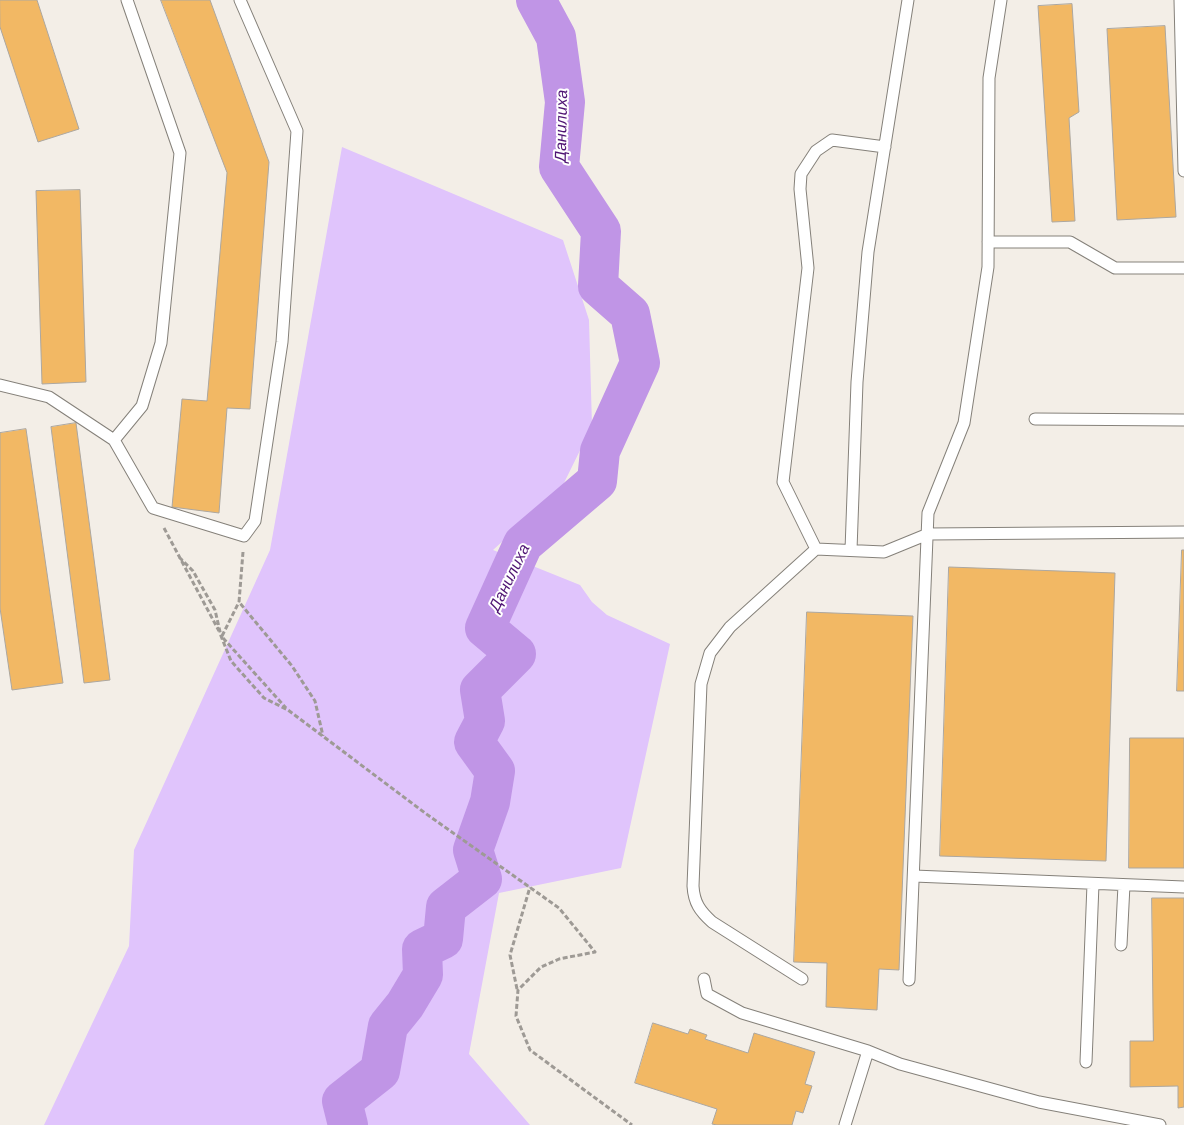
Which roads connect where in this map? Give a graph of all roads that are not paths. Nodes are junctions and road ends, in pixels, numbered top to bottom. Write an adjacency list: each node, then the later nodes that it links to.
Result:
1 (127, 0): 13 (lane)
2 (240, 0): 13 (lane)
3 (908, 0): 6 (lane)
4 (1001, 0): 8 (lane)
5 (1180, 0): 7 (lane)
6 (885, 148): 16 (lane); 17 (lane)
7 (1184, 171)
8 (988, 242): 9 (lane); 15 (lane)
9 (1184, 268)
10 (0, 385): 13 (lane)
11 (1035, 419): 12 (lane)
12 (1184, 420)
13 (114, 440)
14 (1184, 532): 15 (lane)
15 (928, 534): 17 (lane); 18 (lane)
16 (816, 549): 17 (lane); 24 (lane)
17 (851, 550)
18 (914, 876): 19 (lane); 25 (lane)
19 (1093, 884): 20 (lane); 27 (lane)
20 (1124, 885): 21 (lane); 22 (lane)
21 (1184, 888)
22 (1121, 945)
23 (704, 979): 26 (lane)
24 (802, 979)
25 (909, 980)
26 (868, 1051): 28 (lane); 29 (lane)
27 (1086, 1062)
28 (1156, 1124)
29 (845, 1125)

